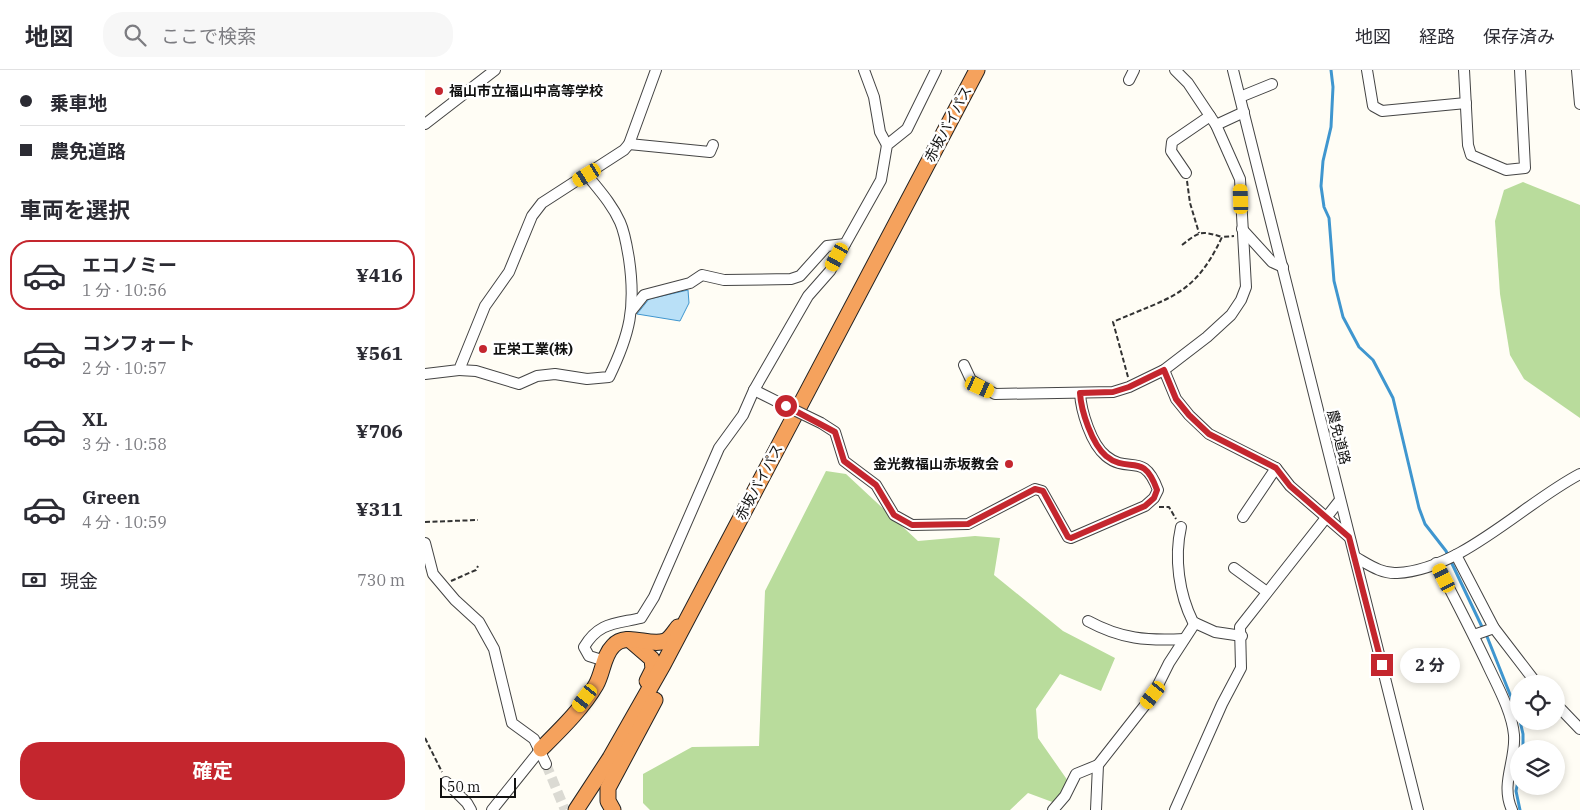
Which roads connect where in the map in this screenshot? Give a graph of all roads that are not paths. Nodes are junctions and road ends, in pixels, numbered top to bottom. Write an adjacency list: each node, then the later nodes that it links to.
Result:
1 (495, 70): 21 (street)
2 (656, 70): 22 (street)
3 (864, 70): 23 (street)
4 (936, 70): 23 (street)
5 (977, 70): 51 (highway, 赤坂バイパス)
6 (983, 70): 59 (highway, 赤坂バイパス)
7 (1134, 70): 14 (street)
8 (1175, 70): 20 (street)
9 (1233, 70): 16 (street, 農免道路)
10 (1367, 70): 17 (street)
11 (1464, 70): 17 (street)
12 (1520, 70): 17 (street)
13 (1577, 70): 18 (street)
14 (1129, 80)
15 (1272, 84): 16 (street)
16 (1240, 97): 19 (street, 農免道路)
17 (1466, 103)
18 (1580, 104)
19 (1243, 112): 20 (street); 29 (street, 農免道路)
20 (1213, 121): 25 (street); 27 (street)
21 (425, 124)
22 (629, 144): 24 (street); 26 (street)
23 (887, 145): 28 (street)
24 (713, 146)
25 (1186, 173)
26 (587, 175): 30 (street); 32 (street)
27 (1242, 232): 29 (street); 33 (street)
28 (845, 244): 30 (street); 35 (street)
29 (1283, 267): 39 (street, 農免道路)
30 (632, 311): 32 (street)
31 (964, 365): 36 (street)
32 (459, 370): 34 (street)
33 (1164, 370): 36 (street); 37 (street)
34 (425, 374)
35 (754, 390): 36 (street, bridge); 60 (street)
36 (1080, 393)
37 (1276, 468): 40 (street); 41 (street)
38 (1580, 474): 45 (street)
39 (1340, 500): 40 (street); 43 (street, 農免道路)
40 (1327, 516): 43 (street); 50 (street)
41 (1243, 517)
42 (1181, 527): 53 (street)
43 (1349, 537): 46 (street, 農免道路)
44 (425, 543): 49 (street)
45 (1454, 556): 47 (street); 54 (street)
46 (1355, 557): 47 (street); 77 (street, 農免道路)
47 (1438, 563): 55 (street)
48 (1234, 568): 50 (street)
49 (429, 575): 64 (street)
50 (1267, 592): 56 (street)
51 (687, 617): 58 (highway); 65 (highway, 赤坂バイパス)
52 (1088, 621): 57 (street)
53 (1195, 623): 56 (street); 57 (street)
54 (1491, 629): 55 (street); 61 (street)
55 (1473, 635): 78 (street)
56 (1242, 636): 76 (street)
57 (1184, 639): 67 (street)
58 (630, 640): 60 (highway); 65 (highway)
59 (671, 659): 72 (highway, 赤坂バイパス); 73 (highway)
60 (605, 661): 64 (highway)
61 (1529, 675)
62 (1565, 713): 63 (street)
63 (1580, 729)
64 (541, 749): 66 (street); 70 (street)
65 (610, 758): 71 (highway, 赤坂バイパス)
66 (546, 764)
67 (1098, 765): 74 (street); 75 (street)
68 (446, 782): 69 (street)
69 (471, 810)
70 (492, 810)
71 (576, 810)
72 (585, 810)
73 (613, 810)
74 (1053, 810)
75 (1096, 810)
76 (1175, 810)
77 (1418, 810)
78 (1512, 810)

